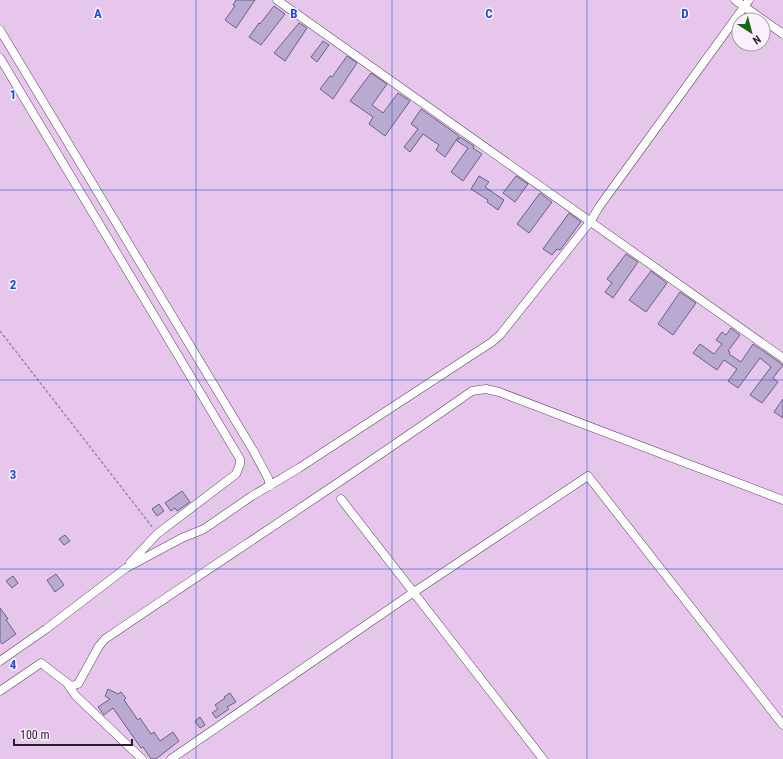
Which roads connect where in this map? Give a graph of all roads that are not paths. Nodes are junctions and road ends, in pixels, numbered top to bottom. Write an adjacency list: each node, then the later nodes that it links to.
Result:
1 (277, 0): 7 (street)
2 (735, 0): 3 (street)
3 (747, 5): 5 (street); 7 (street)
4 (0, 30): 9 (street)
5 (783, 34)
6 (0, 58): 12 (street)
7 (590, 222): 8 (street); 9 (street)
8 (783, 358)
9 (270, 486): 12 (street)
10 (342, 500): 13 (street)
11 (783, 500): 15 (street)
12 (126, 568): 14 (street)
13 (414, 592): 17 (street); 19 (street); 20 (street)
14 (0, 661)
15 (67, 683): 16 (street); 18 (street)
16 (0, 691)
17 (783, 725)
18 (142, 759)
19 (171, 759)
20 (543, 759)

